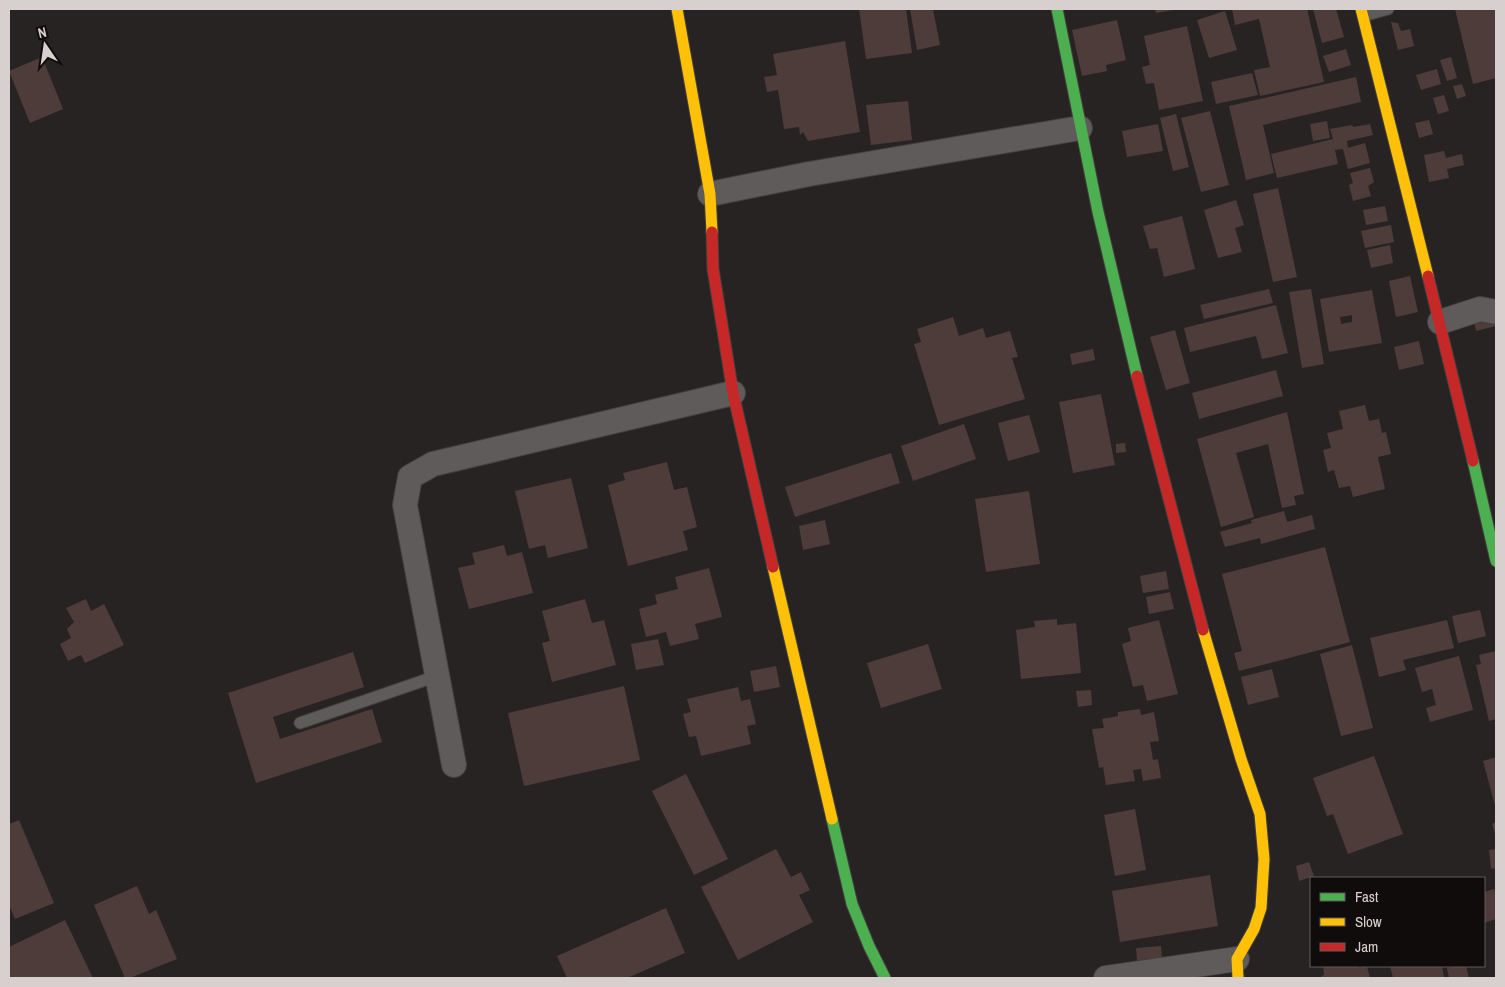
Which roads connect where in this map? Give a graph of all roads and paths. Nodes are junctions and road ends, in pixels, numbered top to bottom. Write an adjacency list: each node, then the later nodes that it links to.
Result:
1 (677, 9): 6 (street)
2 (1057, 9): 5 (street)
3 (1388, 9): 4 (lane)
4 (1362, 12): 8 (street)
5 (1080, 128): 6 (street); 14 (street)
6 (710, 194): 9 (street)
7 (1496, 312): 8 (street)
8 (1440, 322): 10 (street)
9 (733, 393): 11 (street); 15 (street)
10 (1496, 561)
11 (437, 676): 12 (lane); 13 (street)
12 (300, 723)
13 (454, 765)
14 (1237, 969): 16 (street)
15 (885, 978)
16 (1106, 978)

